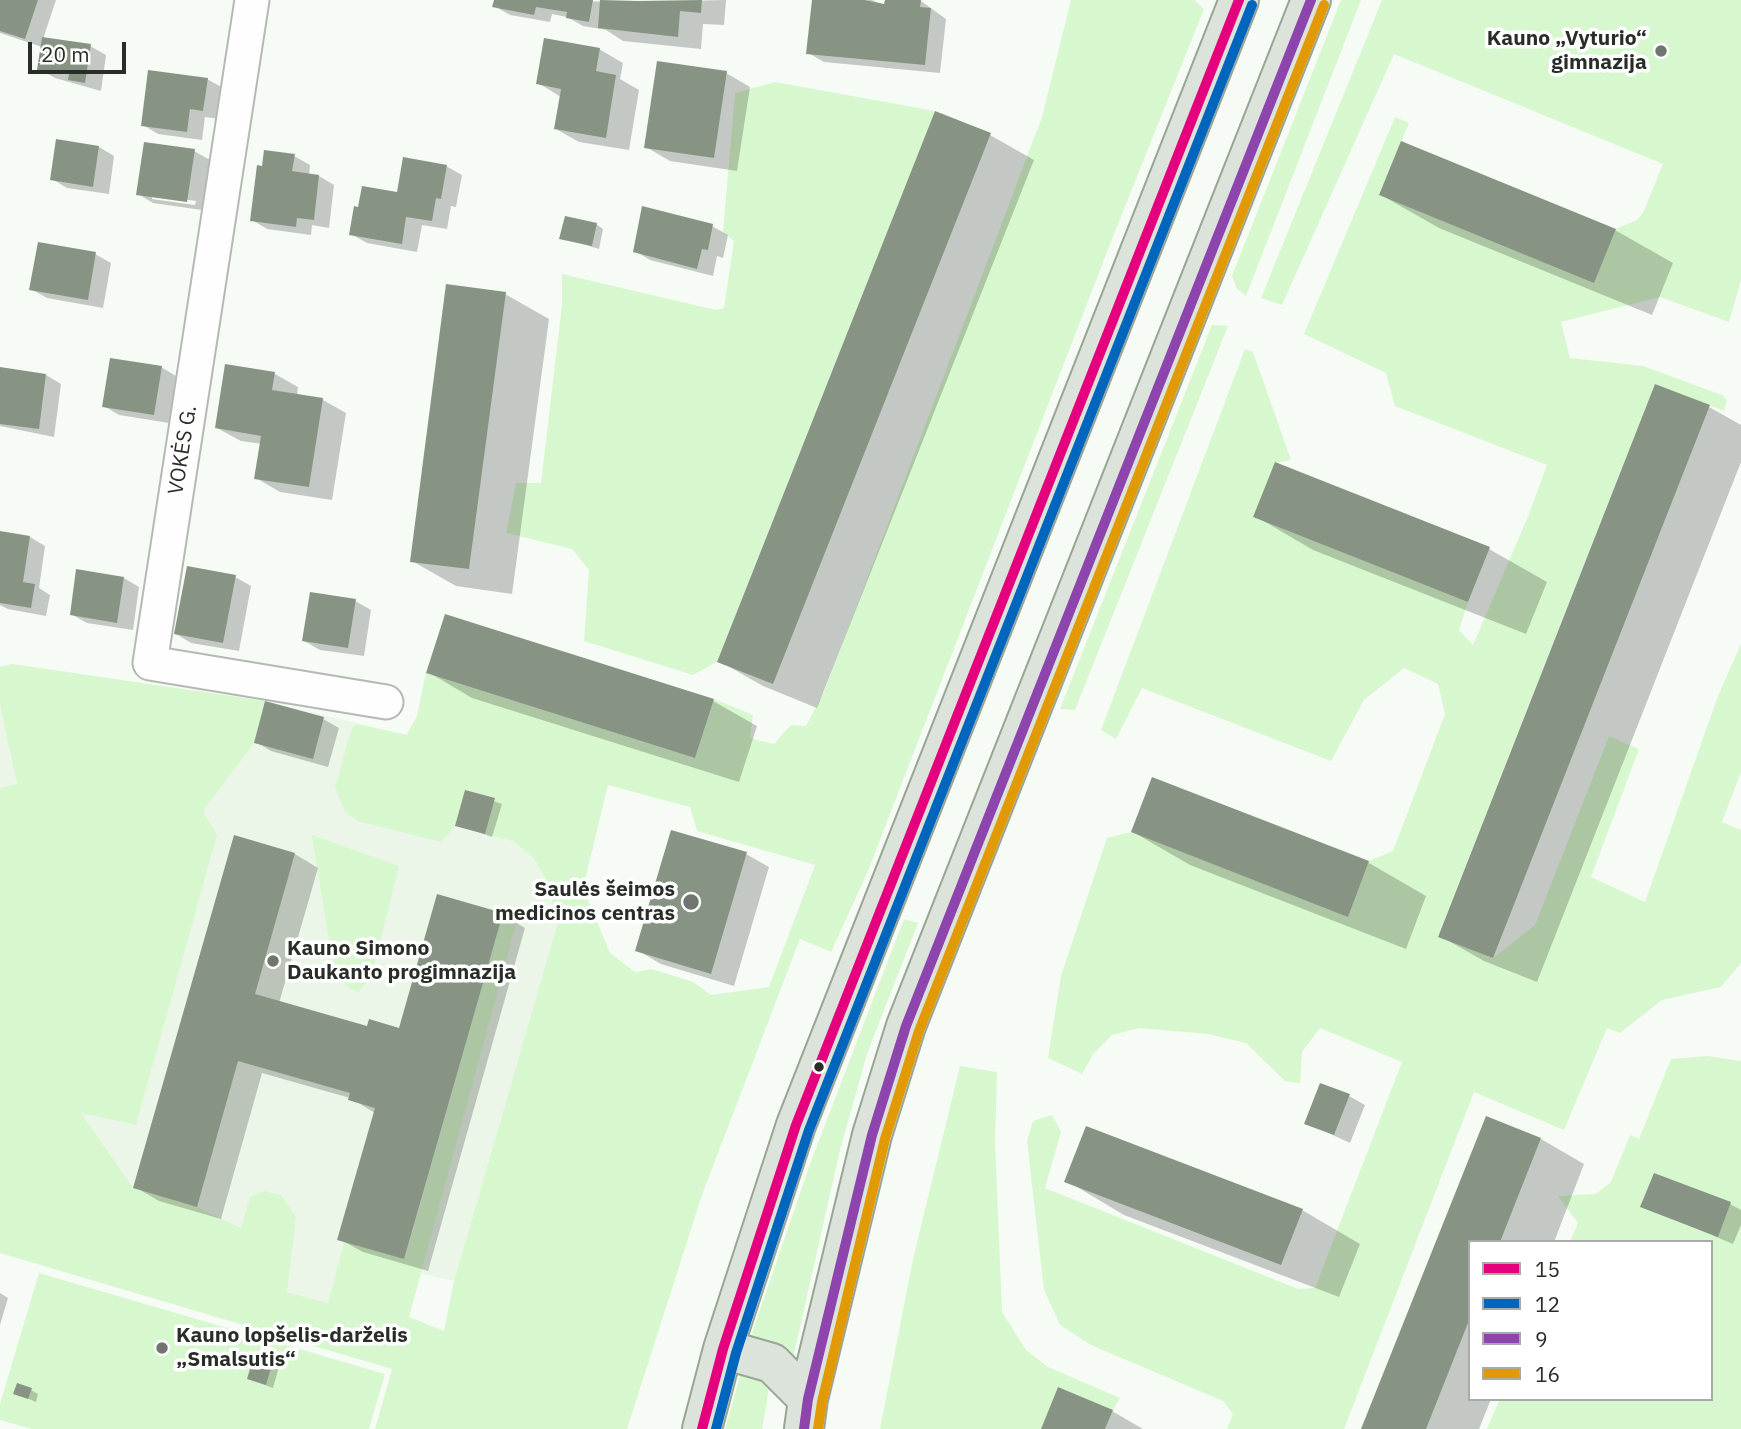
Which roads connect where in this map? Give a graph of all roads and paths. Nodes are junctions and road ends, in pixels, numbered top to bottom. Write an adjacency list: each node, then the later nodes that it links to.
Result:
1 (252, 0): 4 (street, VOKĖS G.)
2 (1238, 0): 5 (main road)
3 (1311, 0): 6 (main road)
4 (386, 702)
5 (723, 1349): 6 (main road); 7 (main road)
6 (806, 1414)
7 (702, 1429)

